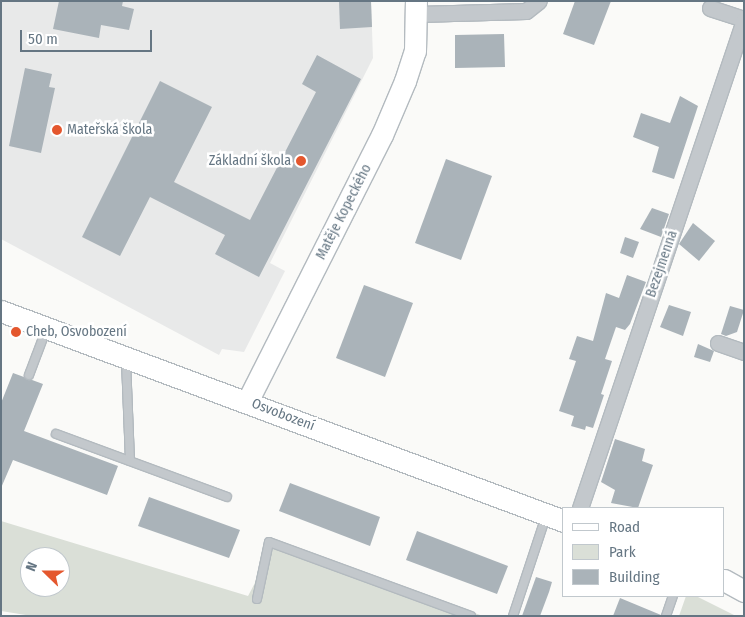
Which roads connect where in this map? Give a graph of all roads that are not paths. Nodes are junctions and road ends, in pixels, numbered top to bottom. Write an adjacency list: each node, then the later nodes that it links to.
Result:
1 (539, 1): 2 (street, Matěje Kopeckého)
2 (417, 8): 11 (street, Matěje Kopeckého)
3 (710, 8): 4 (street, Bezejmenná)
4 (744, 19): 15 (street, Bezejmenná)
5 (1, 311): 6 (street, Osvobození)
6 (47, 328): 9 (street, Osvobození); 10 (lane)
7 (718, 344): 8 (street)
8 (744, 352)
9 (125, 357): 11 (street, Osvobození); 13 (lane)
10 (29, 375)
11 (247, 402): 16 (street, Osvobození)
12 (56, 434): 13 (lane)
13 (130, 461): 14 (lane)
14 (227, 497)
15 (580, 507)
16 (555, 518): 22 (lane)
17 (725, 581): 18 (street)
18 (744, 591)
19 (673, 597): 23 (lane)
20 (257, 599): 21 (lane)
21 (471, 616)
22 (513, 616)
23 (666, 616)

